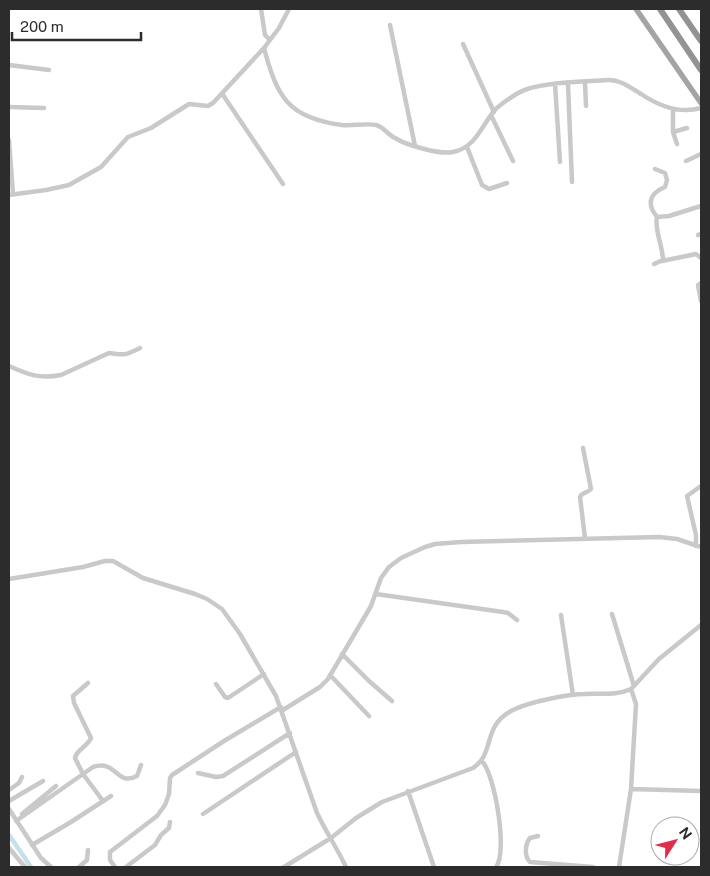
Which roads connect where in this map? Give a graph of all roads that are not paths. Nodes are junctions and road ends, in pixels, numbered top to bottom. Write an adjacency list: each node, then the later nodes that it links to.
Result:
1 (261, 9): 7 (street)
2 (289, 9): 7 (street)
3 (636, 9): 18 (main road)
4 (660, 9): 13 (highway)
5 (679, 9): 8 (highway)
6 (390, 25): 29 (street)
7 (270, 40): 10 (street)
8 (701, 41)
9 (464, 44): 24 (street)
10 (264, 48): 17 (street); 29 (street)
11 (9, 66): 12 (street)
12 (49, 70)
13 (701, 70)
14 (585, 83): 16 (street); 19 (street); 23 (street)
15 (555, 84): 16 (street); 24 (street); 34 (street)
16 (568, 84): 36 (street)
17 (222, 95): 38 (street); 39 (street)
18 (701, 103)
19 (586, 106)
20 (9, 107): 21 (street)
21 (44, 108)
22 (701, 108): 23 (street)
23 (673, 110): 26 (street)
24 (492, 114): 30 (street); 32 (street)
25 (687, 128): 26 (street)
26 (673, 132): 28 (street)
27 (9, 140): 39 (street)
28 (677, 144)
29 (416, 146): 30 (street)
30 (466, 147): 37 (street)
31 (701, 154): 33 (street)
32 (513, 161)
33 (686, 161)
34 (560, 162)
35 (655, 169): 41 (street)
36 (572, 182)
37 (507, 183)
38 (283, 184)
39 (11, 194)
40 (701, 206): 41 (street)
41 (657, 217): 43 (street)
42 (701, 258): 43 (street)
43 (662, 261): 44 (street)
44 (654, 264)
45 (701, 283): 46 (street)
46 (701, 301)
47 (140, 348): 48 (street)
48 (9, 366)
49 (583, 448): 51 (street)
50 (701, 486): 52 (street)
51 (585, 538): 52 (street); 54 (street)
52 (699, 546)
53 (9, 579): 60 (street)
54 (376, 594): 57 (street); 59 (street)
55 (612, 614): 64 (street)
56 (561, 615): 65 (street)
57 (516, 620)
58 (701, 625): 64 (street)
59 (342, 654): 61 (street); 66 (street)
60 (264, 674): 63 (street); 67 (street)
61 (330, 675): 67 (street); 68 (street)
62 (88, 683): 74 (street)
63 (216, 684)
64 (632, 688): 65 (street); 79 (street)
65 (573, 695): 71 (street)
66 (392, 701)
67 (282, 709): 69 (street); 97 (street)
68 (369, 716)
69 (290, 732): 70 (street); 73 (street)
70 (296, 752): 86 (street); 90 (street)
71 (482, 761): 80 (street); 102 (street)
72 (141, 765): 74 (street)
73 (198, 773)
74 (83, 774): 84 (street); 87 (street)
75 (22, 777): 78 (street)
76 (44, 781): 83 (street)
77 (56, 786): 87 (street)
78 (9, 790)
79 (631, 790): 81 (street); 104 (street)
80 (408, 791): 90 (street); 101 (street)
81 (701, 791)
82 (111, 796): 84 (street)
83 (9, 801)
84 (102, 801): 91 (street)
85 (9, 809): 87 (street)
86 (202, 814)
87 (18, 820): 91 (street)
88 (170, 822): 98 (street)
89 (538, 836): 103 (street)
90 (331, 838): 99 (street); 100 (street)
91 (32, 845): 95 (street)
92 (9, 848): 94 (street)
93 (88, 850): 96 (street)
94 (25, 867)
95 (51, 867)
96 (78, 867)
97 (115, 867)
98 (126, 867)
99 (284, 867)
100 (346, 867)
101 (434, 867)
102 (496, 867)
103 (593, 867)
104 (619, 867)

